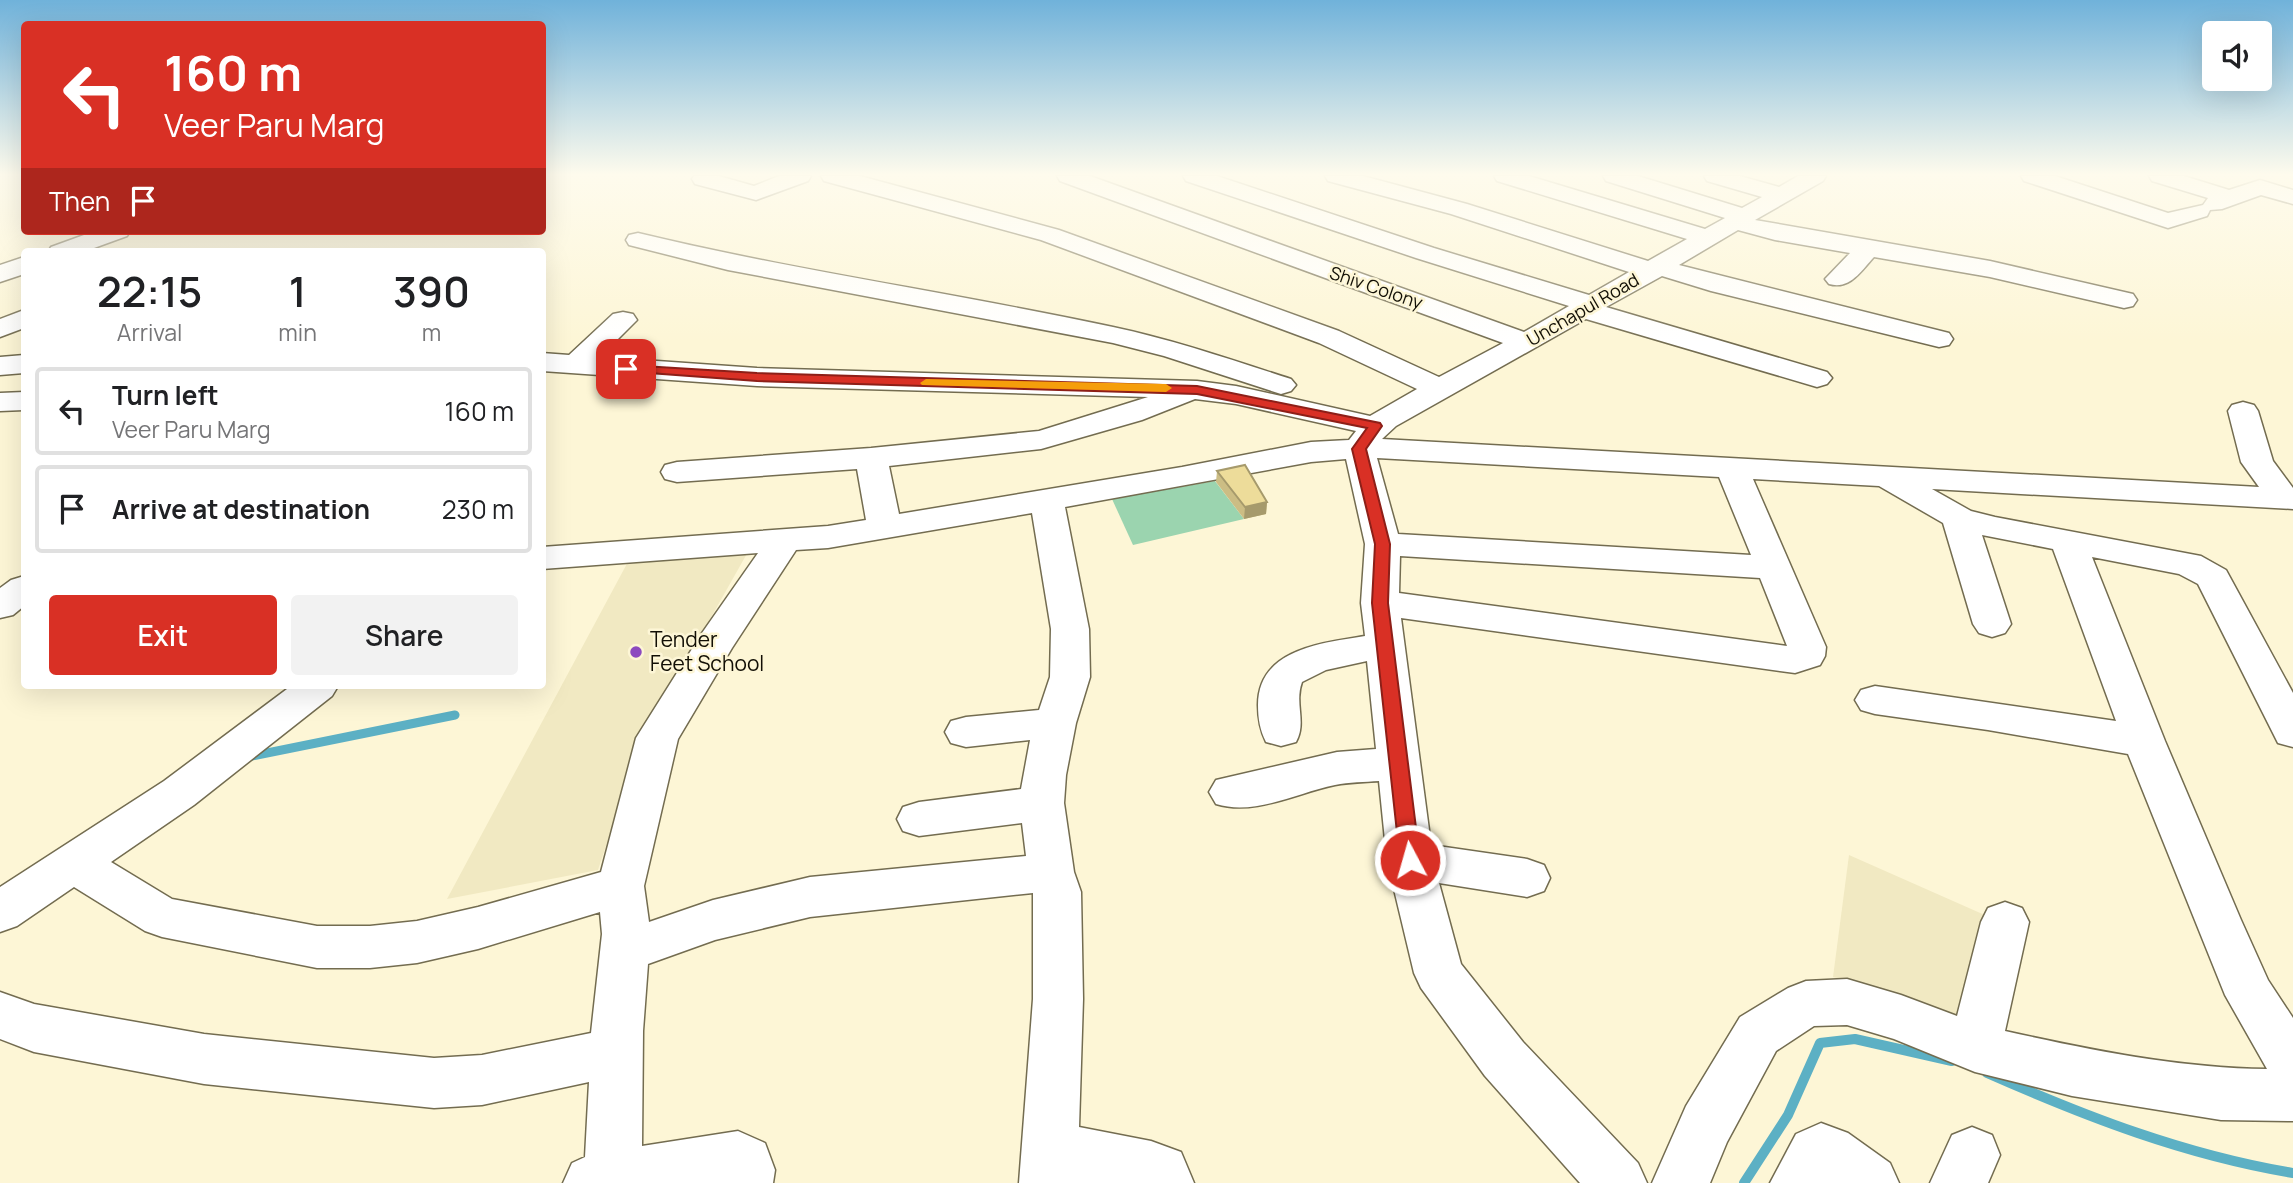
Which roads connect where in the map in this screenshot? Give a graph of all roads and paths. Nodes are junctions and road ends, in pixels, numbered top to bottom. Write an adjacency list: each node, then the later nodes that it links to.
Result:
1 (1037, 231): 29 (street)
2 (1221, 231): 23 (street, Shiv Colony)
3 (1360, 231): 18 (street)
4 (1532, 231): 14 (street)
5 (1686, 231): 9 (street)
6 (1719, 231): 9 (street, Unchapul Road)
7 (1770, 231): 12 (street)
8 (107, 235): 11 (street)
9 (1708, 238): 14 (street, Unchapul Road)
10 (638, 240): 34 (street)
11 (72, 248)
12 (1869, 248): 16 (street); 17 (street)
13 (21, 266): 15 (street)
14 (1656, 269): 18 (street, Unchapul Road); 22 (street)
15 (0, 274)
16 (1838, 279)
17 (2124, 300)
18 (1587, 306): 23 (street, Unchapul Road); 28 (street)
19 (21, 319): 21 (street)
20 (623, 320): 27 (street)
21 (0, 329)
22 (1939, 339)
23 (1526, 342): 29 (street, Unchapul Road)
24 (546, 362): 27 (street)
25 (21, 364): 26 (street)
26 (0, 366)
27 (574, 366): 30 (street)
28 (1817, 378)
29 (1440, 389): 34 (street, Unchapul Road)
30 (1197, 390): 34 (street); 35 (street)
31 (21, 401): 32 (street)
32 (0, 402)
33 (2243, 411): 39 (street)
34 (1373, 431): 36 (street); 40 (street); 45 (street)
35 (871, 458): 37 (street); 42 (street)
36 (1731, 466): 38 (street); 47 (street)
37 (677, 472)
38 (1882, 474): 39 (street); 41 (street)
39 (2288, 499)
40 (1047, 500): 42 (street); 56 (street)
41 (1959, 518): 44 (street); 53 (street)
42 (885, 527): 43 (street)
43 (785, 540): 46 (street); 69 (street)
44 (2068, 541): 59 (street); 60 (street)
45 (1383, 544): 47 (street); 52 (street)
46 (546, 558)
47 (1774, 568): 52 (street)
48 (0, 587): 49 (street)
49 (21, 587)
50 (21, 589): 51 (street)
51 (0, 606)
52 (1382, 624): 57 (street); 61 (street)
53 (1992, 624)
54 (314, 689): 66 (street)
55 (1875, 700): 60 (street)
56 (1055, 723): 58 (street); 63 (street)
57 (1281, 731)
58 (966, 732)
59 (2293, 732)
60 (2144, 741): 76 (street)
61 (1399, 763): 62 (street); 65 (street)
62 (1231, 792)
63 (1042, 803): 64 (street); 67 (street)
64 (919, 819)
65 (1410, 860): 68 (street); 82 (street)
66 (72, 862): 69 (street); 70 (street)
67 (1051, 872): 72 (street); 78 (street)
68 (1527, 878)
69 (621, 886): 72 (street)
70 (0, 912)
71 (2005, 922): 74 (street)
72 (625, 951): 75 (street)
73 (0, 1015): 75 (street)
74 (1975, 1048): 77 (street); 83 (street)
75 (616, 1052): 79 (street)
76 (2293, 1064)
77 (2293, 1095)
78 (1049, 1166): 81 (street)
79 (603, 1180): 80 (street)
80 (744, 1183)
81 (1165, 1183)
82 (1618, 1183)
83 (1681, 1183)
84 (1799, 1183): 85 (street)
85 (1870, 1183)

